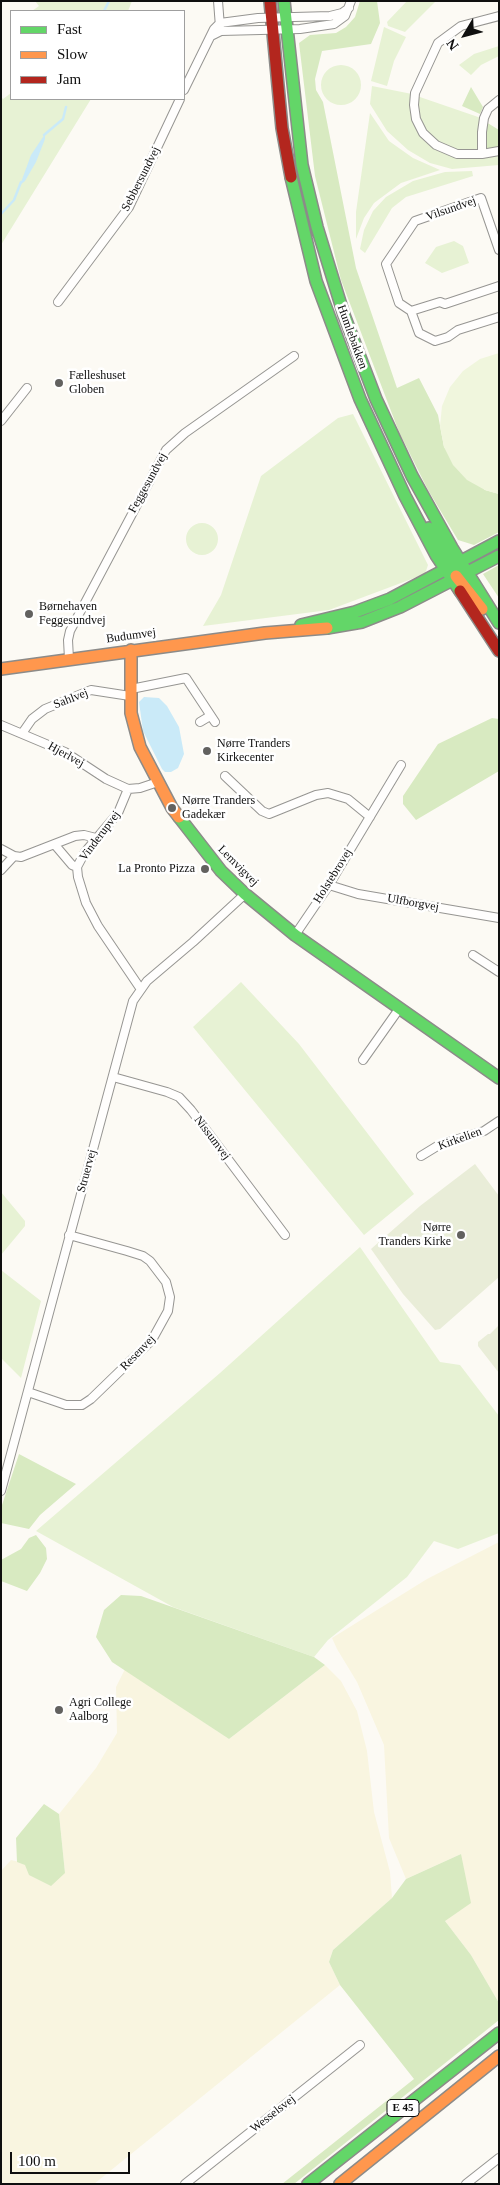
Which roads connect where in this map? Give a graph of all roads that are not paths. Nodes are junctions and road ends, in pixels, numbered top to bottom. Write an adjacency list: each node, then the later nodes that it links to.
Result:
1 (218, 1): 8 (street)
2 (270, 1): 6 (main road, Humlebakken)
3 (284, 1): 7 (main road, Humlebakken)
4 (350, 5): 7 (street)
5 (499, 16): 13 (street)
6 (271, 23): 7 (street); 8 (street); 24 (main road, Humlebakken)
7 (286, 23): 24 (main road, Humlebakken)
8 (220, 27): 9 (street)
9 (185, 88)
10 (180, 100): 16 (street, Sebbersundvej)
11 (499, 100): 13 (street)
12 (499, 151): 13 (street)
13 (482, 154)
14 (499, 250): 17 (street, Vilsundvej)
15 (499, 286): 17 (street)
16 (58, 302)
17 (411, 312): 18 (street, Vilsundvej)
18 (499, 317)
19 (294, 356): 29 (street, Feggesundvej)
20 (27, 388): 21 (street)
21 (1, 421)
22 (499, 542): 24 (main road, Budumvej)
23 (499, 556): 24 (main road, Budumvej)
24 (457, 572): 25 (main road, Humlebakken); 26 (main road); 27 (main road, Budumvej); 28 (main road, Humlebakken)
25 (499, 623)
26 (499, 630)
27 (131, 650): 29 (main road, Budumvej); 31 (main road, Lemvigvej)
28 (499, 651)
29 (69, 659): 30 (main road, Budumvej)
30 (1, 669)
31 (130, 692): 32 (street); 34 (street, Sahlvej); 37 (main road, Lemvigvej)
32 (200, 722)
33 (1, 724): 34 (street, Hjerlvej)
34 (23, 732): 38 (street, Hjerlvej)
35 (401, 765): 39 (street, Holstebrovej)
36 (225, 776): 39 (street)
37 (158, 782): 38 (street); 47 (main road, Lemvigvej)
38 (128, 789): 40 (street, Vinderupvej)
39 (370, 817): 46 (street, Holstebrovej)
40 (96, 838): 41 (street); 44 (street, Vinderupvej)
41 (55, 845): 43 (street); 44 (street)
42 (1, 849): 43 (street)
43 (14, 856): 45 (street)
44 (77, 867): 52 (street, Vinderupvej)
45 (1, 870)
46 (329, 885): 48 (street, Ulfborgvej); 49 (street, Holstebrovej)
47 (245, 894): 49 (main road, Lemvigvej); 52 (street, Struervej)
48 (499, 918)
49 (295, 935): 53 (main road, Lemvigvej)
50 (473, 956): 51 (street)
51 (499, 972)
52 (140, 988): 55 (street, Struervej)
53 (398, 1010): 54 (street); 56 (main road, Lemvigvej)
54 (363, 1060)
55 (113, 1077): 59 (street, Struervej); 60 (street, Nissumvej)
56 (499, 1078)
57 (499, 1121): 58 (street, Kirkelien)
58 (421, 1156)
59 (69, 1235): 61 (street, Struervej); 61 (street, Resenvej)
60 (285, 1235)
61 (28, 1392): 62 (street, Struervej)
62 (1, 1491)
63 (499, 2033): 68 (main road, E 45)
64 (360, 2045): 67 (street, Wesselsvej)
65 (499, 2056): 69 (main road, E 45)
66 (499, 2158): 70 (street)
67 (185, 2184)
68 (308, 2184)
69 (340, 2184)
70 (466, 2184)

